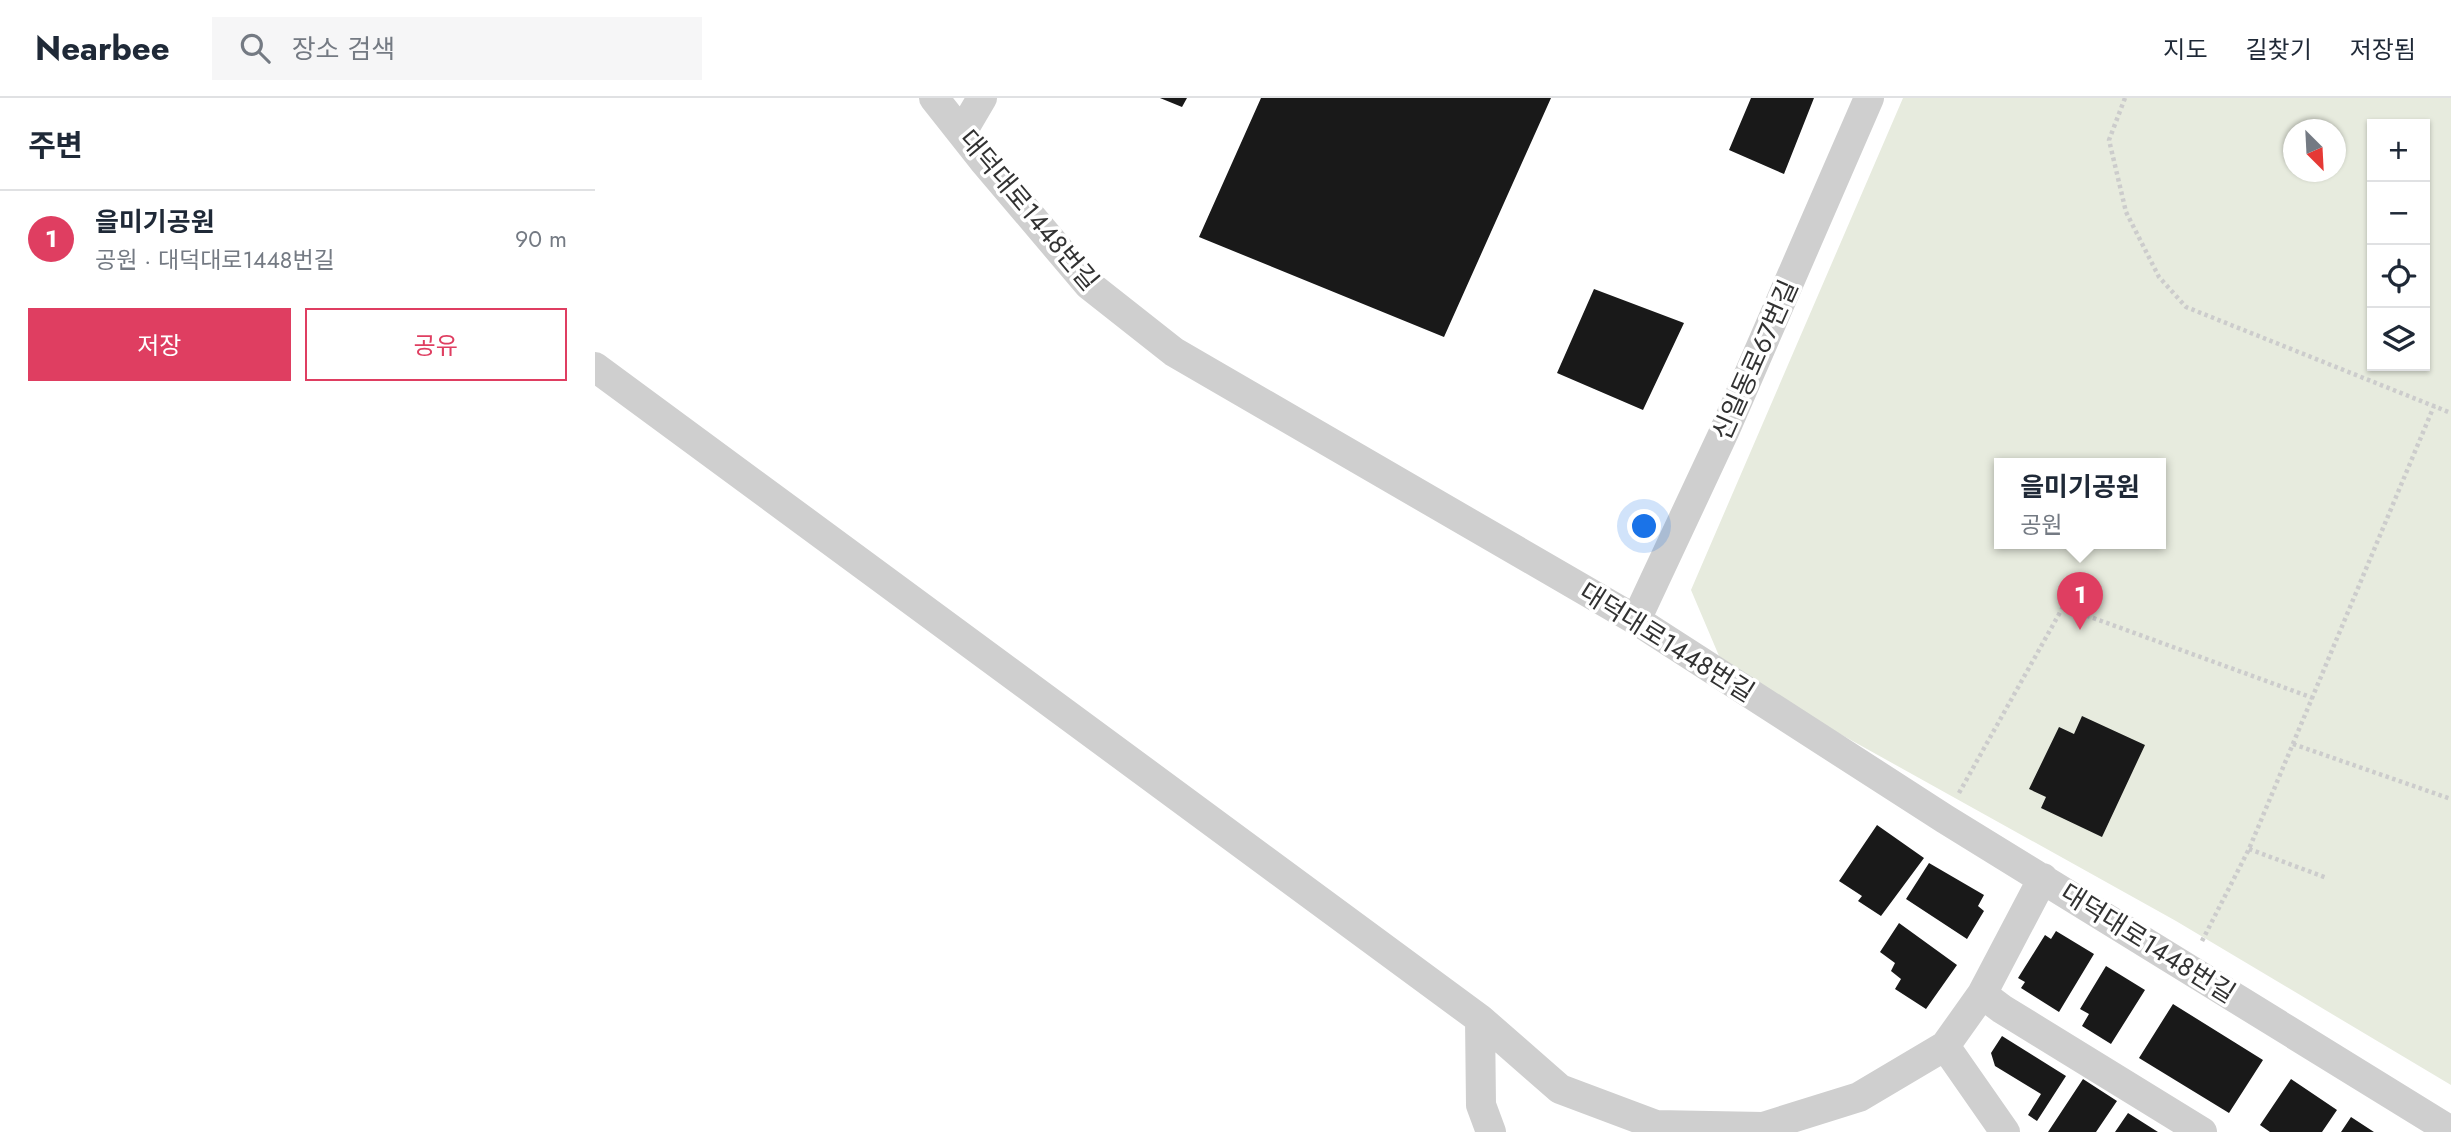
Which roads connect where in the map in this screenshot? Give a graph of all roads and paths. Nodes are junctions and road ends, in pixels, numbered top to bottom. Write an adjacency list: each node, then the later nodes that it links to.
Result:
1 (934, 98): 5 (street, 대덕대로1448번길)
2 (982, 98): 5 (street)
3 (1869, 98): 9 (street, 신일동로67번길)
4 (2125, 98): 7 (path)
5 (962, 132): 9 (street, 대덕대로1448번길)
6 (595, 367): 19 (street)
7 (2434, 406): 8 (path); 10 (path)
8 (2451, 413)
9 (1636, 620): 13 (street, 대덕대로1448번길)
10 (2313, 698): 11 (path); 13 (path)
11 (2293, 744): 12 (path); 14 (path)
12 (2451, 799)
13 (1945, 819): 15 (street, 대덕대로1448번길)
14 (2249, 849): 16 (path); 17 (path)
15 (2043, 878): 17 (street, 대덕대로1448번길); 18 (street)
16 (2327, 878)
17 (2188, 969): 21 (street, 대덕대로1448번길)
18 (1982, 994): 20 (street); 24 (street)
19 (1481, 1019): 20 (street); 22 (street)
20 (1945, 1046): 23 (street)
21 (2451, 1131)
22 (1491, 1132)
23 (2004, 1132)
24 (2203, 1132)

